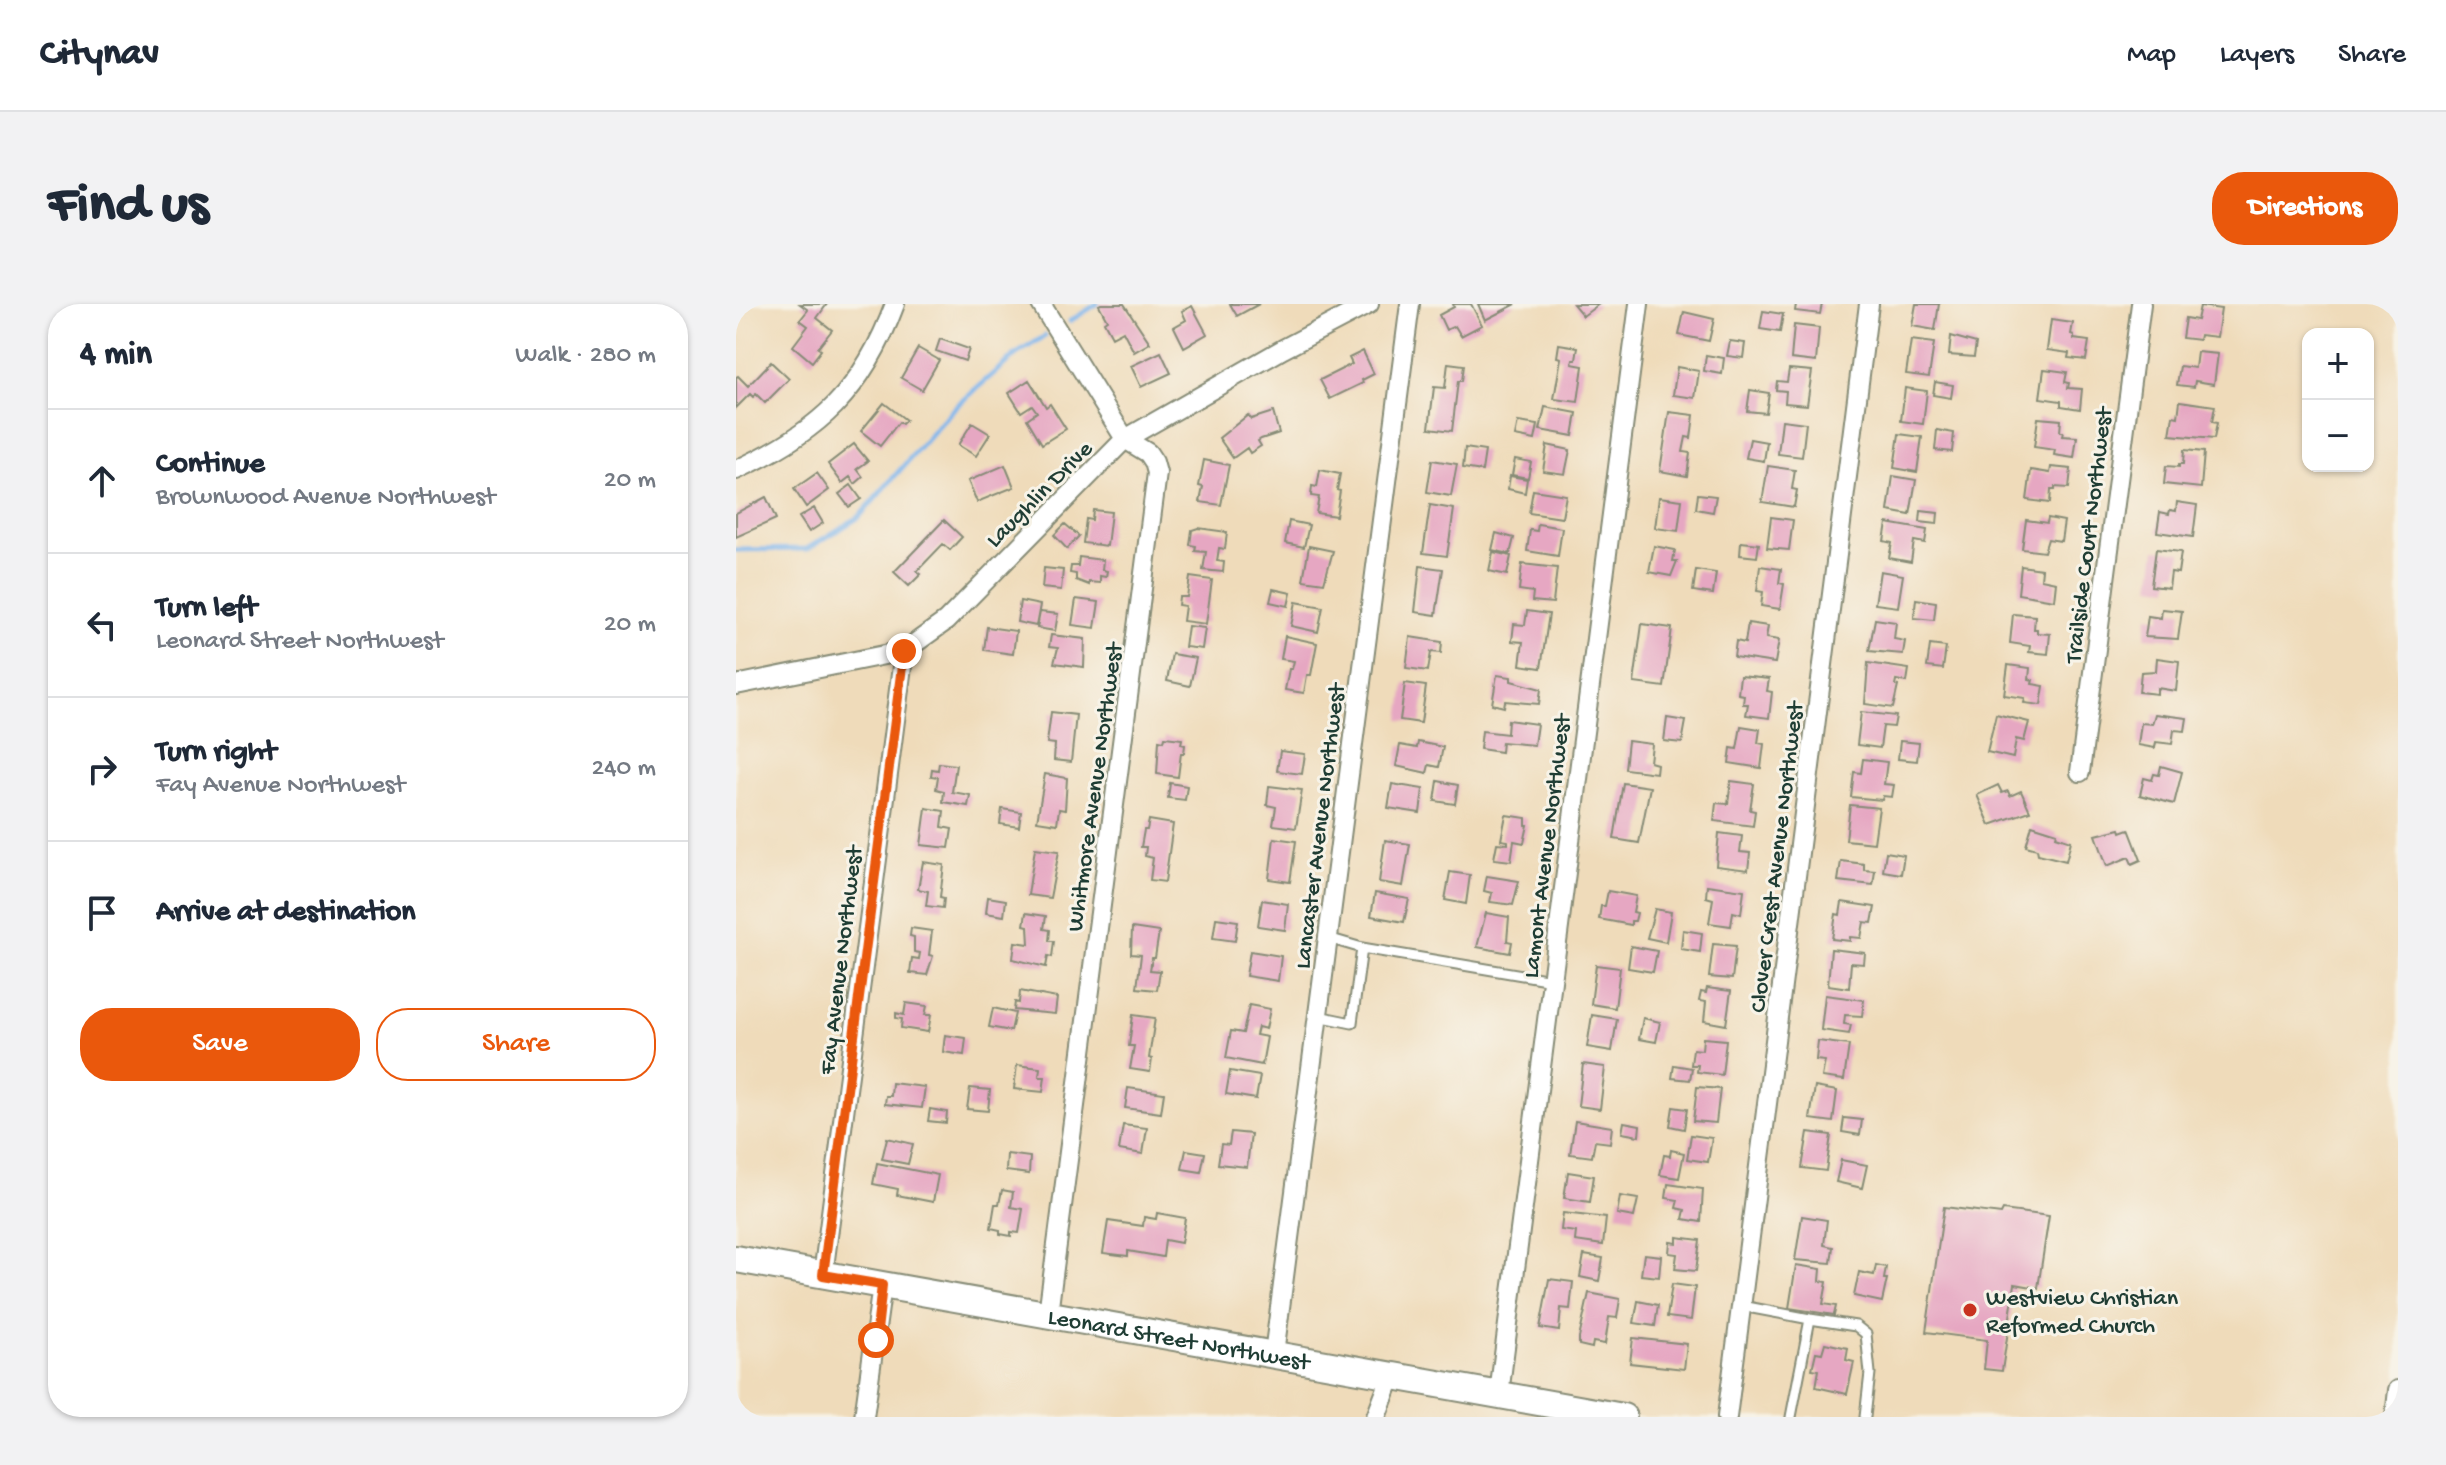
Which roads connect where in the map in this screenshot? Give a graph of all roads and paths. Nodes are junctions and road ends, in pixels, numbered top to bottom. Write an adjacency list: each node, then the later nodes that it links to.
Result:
1 (895, 304): 9 (street)
2 (1041, 304): 8 (street, Whitmore Avenue Northwest)
3 (1369, 304): 8 (street, Laughlin Drive)
4 (1410, 304): 13 (street, Lancaster Avenue Northwest)
5 (1639, 304): 15 (street, Lamont Avenue Northwest)
6 (1869, 304): 20 (street, Clover Crest Avenue Northwest)
7 (2141, 304): 12 (street, Trailside Court Northwest)
8 (1125, 439): 10 (street, Laughlin Drive); 21 (street, Whitmore Avenue Northwest)
9 (736, 470)
10 (904, 651): 11 (street, Laughlin Drive); 18 (street, Fay Avenue Northwest)
11 (736, 685)
12 (2080, 772)
13 (1328, 938): 14 (lane); 16 (street, Lancaster Avenue Northwest)
14 (1362, 948): 15 (lane); 16 (lane)
15 (1552, 980): 26 (street, Lamont Avenue Northwest)
16 (1318, 1016): 23 (street, Lancaster Avenue Northwest)
17 (736, 1259): 18 (main road, Leonard Street Northwest)
18 (823, 1275): 19 (main road, Leonard Street Northwest)
19 (882, 1285): 21 (main road, Leonard Street Northwest); 28 (street)
20 (1742, 1306): 22 (lane); 31 (street, Clover Crest Avenue Northwest)
21 (1048, 1314): 23 (main road, Leonard Street Northwest)
22 (1810, 1319): 32 (lane); 33 (lane)
23 (1274, 1354): 24 (main road, Leonard Street Northwest)
24 (1392, 1375): 26 (main road, Leonard Street Northwest); 29 (street)
25 (2398, 1390): 34 (street)
26 (1499, 1394): 27 (main road, Leonard Street Northwest)
27 (1580, 1413): 30 (main road, Leonard Street Northwest)
28 (864, 1417)
29 (1376, 1417)
30 (1623, 1417)
31 (1727, 1417)
32 (1791, 1417)
33 (1865, 1417)
34 (2395, 1417)

